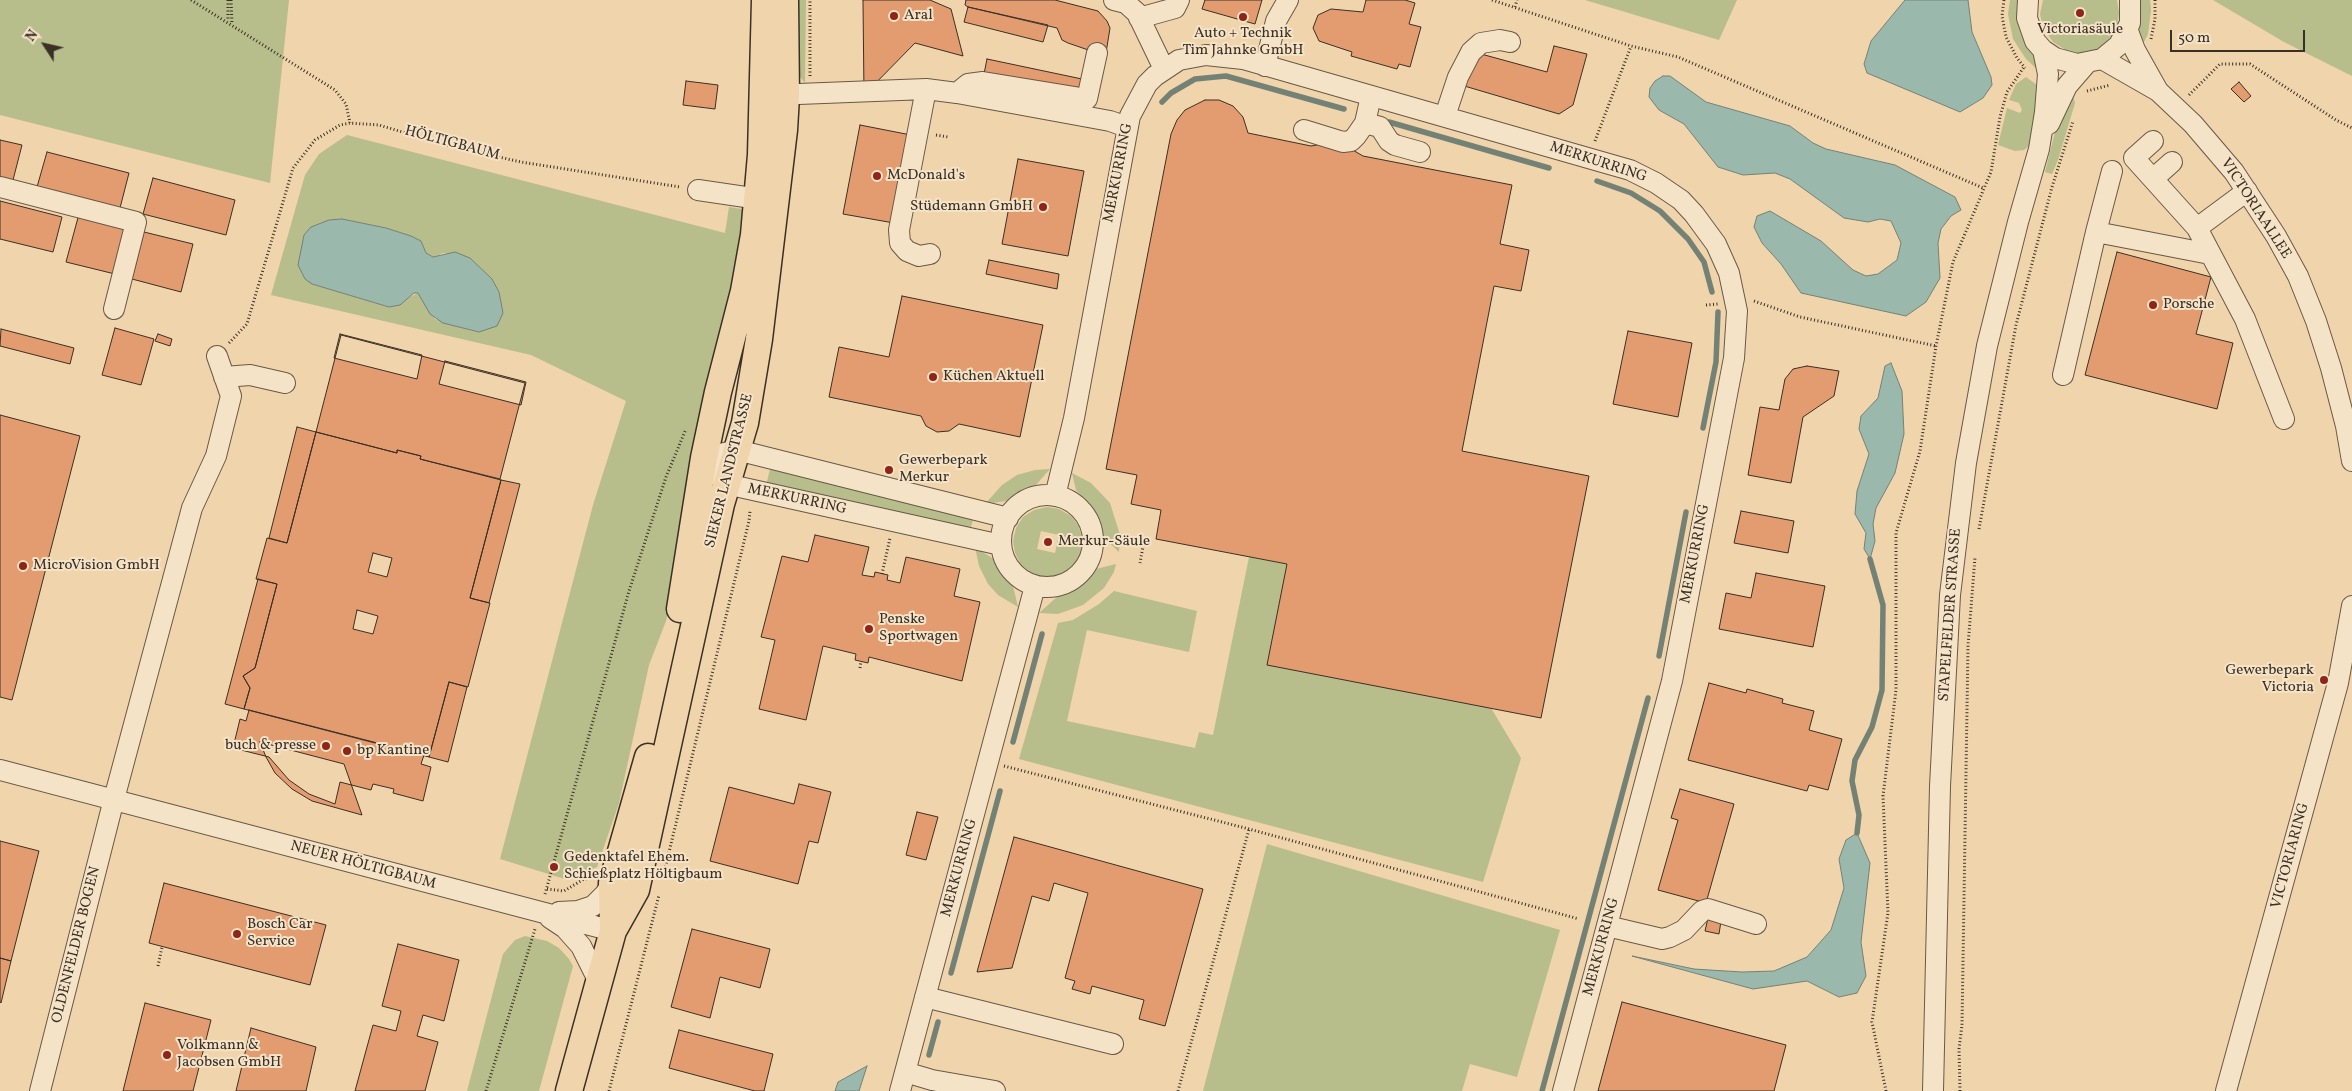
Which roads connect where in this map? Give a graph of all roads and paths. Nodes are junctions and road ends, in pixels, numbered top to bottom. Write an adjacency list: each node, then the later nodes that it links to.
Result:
1 (191, 0): 15 (path)
2 (229, 0): 15 (path); 16 (path)
3 (765, 0): 32 (main road, SIEKER LANDSTRASSE)
4 (785, 0): 32 (main road, SIEKER LANDSTRASSE)
5 (1114, 0): 14 (street)
6 (1179, 0): 14 (street)
7 (1288, 0): 24 (street)
8 (1492, 0): 13 (path)
9 (1517, 0): 13 (path)
10 (2028, 0): 21 (street)
11 (2130, 0): 17 (street)
12 (2155, 0): 20 (path)
13 (1515, 7): 19 (path)
14 (1139, 18): 26 (street)
15 (228, 22): 16 (path)
16 (232, 24): 37 (path)
17 (2128, 31): 23 (street, STAPELFELDER STRASSE); 30 (street, VICTORIAALLEE)
18 (1510, 42): 36 (street)
19 (1631, 46): 44 (path); 48 (path)
20 (2148, 47)
21 (2043, 50): 23 (street); 42 (street, STAPELFELDER STRASSE)
22 (1097, 53): 31 (street)
23 (2094, 61): 30 (street, VICTORIAALLEE); 42 (street, STAPELFELDER STRASSE)
24 (1265, 66): 26 (street, MERKURRING); 33 (street, MERKURRING)
25 (2024, 67): 48 (path)
26 (1164, 69): 39 (street, MERKURRING)
27 (2112, 84): 29 (path)
28 (926, 89): 31 (street); 32 (street); 54 (street)
29 (2084, 91)
30 (2158, 91): 34 (street, VICTORIAALLEE)
31 (957, 93): 39 (street)
32 (774, 95): 51 (main road, SIEKER LANDSTRASSE); 65 (main road, SIEKER LANDSTRASSE)
33 (1371, 96): 36 (street, MERKURRING); 38 (street)
34 (2176, 108): 40 (path); 50 (street, VICTORIAALLEE)
35 (2076, 114): 74 (path)
36 (1445, 116): 44 (street, MERKURRING)
37 (350, 123): 49 (path, HÖLTIGBAUM); 59 (path)
38 (1365, 123): 41 (street); 43 (street)
39 (1127, 127): 69 (street, MERKURRING)
40 (2352, 128)
41 (1304, 130)
42 (2039, 149): 110 (street, STAPELFELDER STRASSE)
43 (1420, 152)
44 (1588, 158): 94 (street, MERKURRING)
45 (2112, 171): 53 (street)
46 (2148, 174): 46 (street); 52 (street)
47 (0, 188): 57 (street)
48 (1983, 188): 58 (path)
49 (698, 190): 51 (street)
50 (2247, 191): 52 (street); 67 (street, VICTORIAALLEE)
51 (759, 199): 66 (main road, SIEKER LANDSTRASSE)
52 (2196, 228): 55 (street)
53 (2096, 232): 55 (street); 60 (street)
54 (930, 254)
55 (2210, 254): 63 (street)
56 (1751, 301): 58 (path)
57 (114, 309)
58 (1936, 346): 109 (path)
59 (217, 356): 61 (street)
60 (2063, 375)
61 (224, 377): 62 (street); 85 (street)
62 (285, 383)
63 (2284, 419)
64 (686, 429): 90 (path)
65 (737, 450): 66 (street); 68 (main road, SIEKER LANDSTRASSE); 71 (street)
66 (704, 458): 68 (street, MERKURRING); 88 (main road, SIEKER LANDSTRASSE)
67 (2352, 461)
68 (726, 484): 75 (street, MERKURRING); 95 (main road, SIEKER LANDSTRASSE)
69 (1055, 496): 71 (street); 79 (street)
70 (750, 511): 87 (path)
71 (1008, 518): 75 (street)
72 (891, 536): 78 (path)
73 (1124, 537): 77 (path)
74 (1978, 537)
75 (1001, 545): 79 (street)
76 (1976, 555): 111 (path)
77 (1140, 563)
78 (882, 574)
79 (1035, 586): 83 (street, MERKURRING)
80 (2351, 617): 112 (street, VICTORIARING)
81 (861, 661): 82 (path)
82 (860, 668)
83 (989, 762): 86 (path); 99 (street, MERKURRING)
84 (0, 770): 85 (street, NEUER HÖLTIGBAUM)
85 (114, 799): 91 (street, NEUER HÖLTIGBAUM); 102 (street, OLDENFELDER BOGEN)
86 (1249, 829): 92 (path); 107 (path)
87 (663, 878)
88 (602, 881): 90 (path); 91 (street); 95 (main road, SIEKER LANDSTRASSE)
89 (661, 887): 105 (path)
90 (547, 889): 91 (path)
91 (540, 912): 95 (street, NEUER HÖLTIGBAUM); 98 (street); 103 (path)
92 (1579, 919)
93 (1756, 924): 94 (street)
94 (1608, 926): 108 (street, MERKURRING)
95 (614, 931): 98 (main road, SIEKER LANDSTRASSE)
96 (162, 947): 97 (path)
97 (158, 966)
98 (600, 982): 104 (main road, SIEKER LANDSTRASSE)
99 (925, 997): 100 (street); 101 (street, MERKURRING)
100 (1113, 1044)
101 (902, 1082): 106 (street)
102 (40, 1091)
103 (486, 1091)
104 (570, 1091)
105 (609, 1091)
106 (994, 1091)
107 (1178, 1091)
108 (1563, 1091)
109 (1886, 1091)
110 (1933, 1091)
111 (1960, 1091)
112 (2226, 1091)

